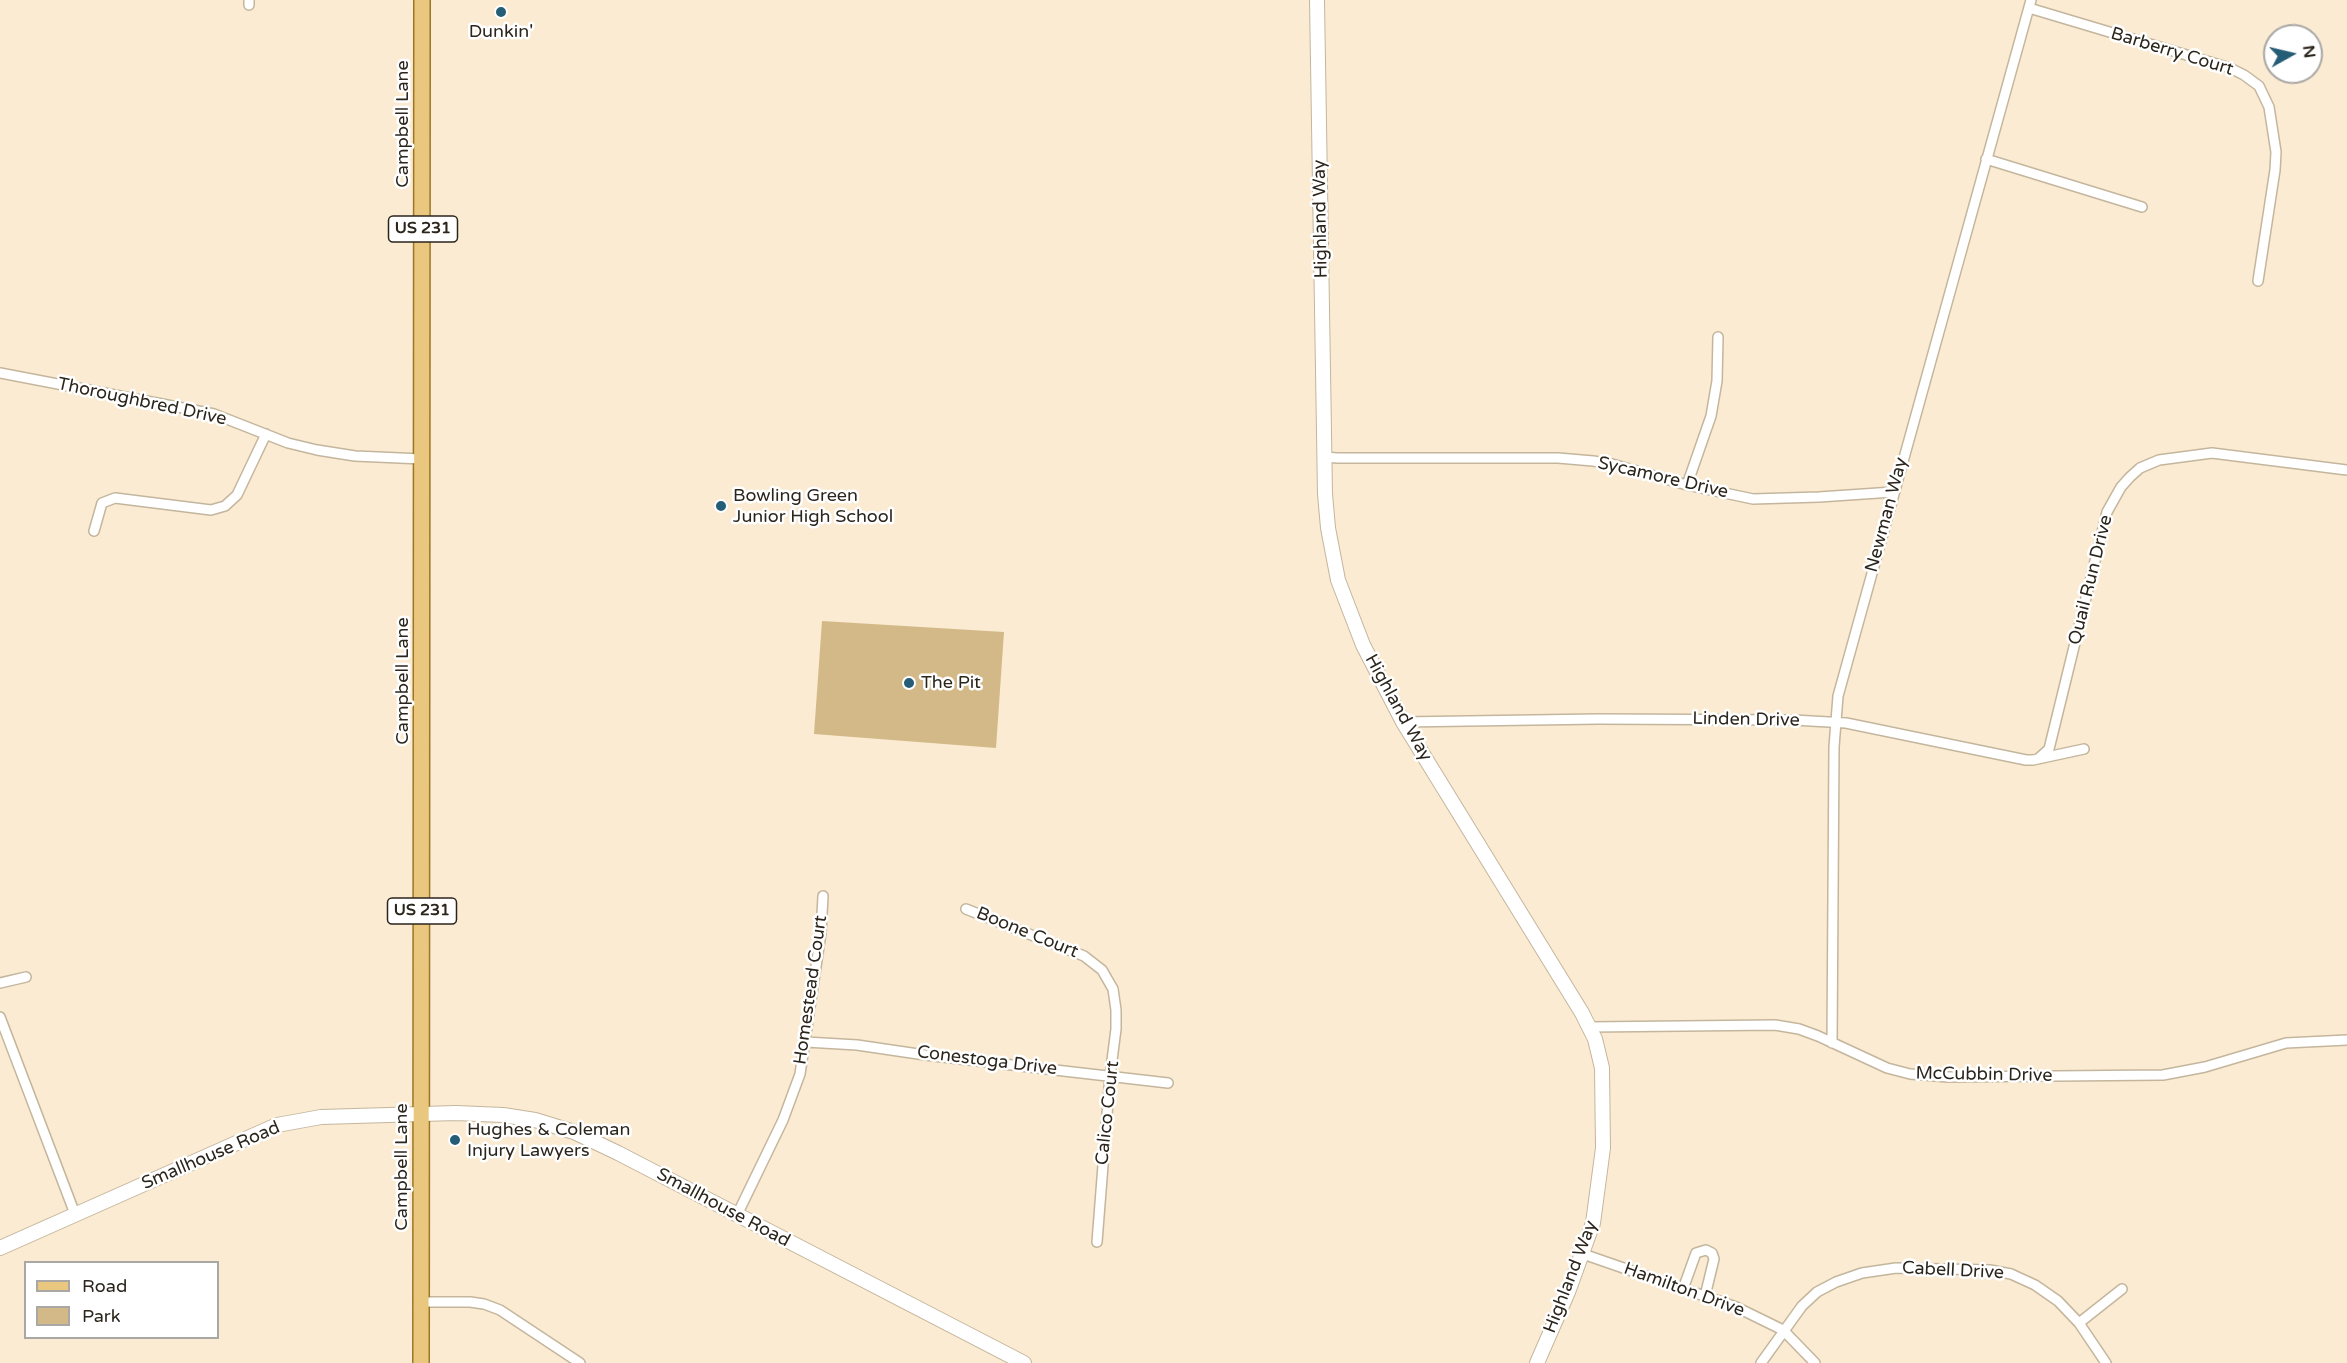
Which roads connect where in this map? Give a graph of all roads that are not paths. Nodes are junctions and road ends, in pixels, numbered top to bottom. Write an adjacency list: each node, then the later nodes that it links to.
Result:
1 (422, 0): 11 (main road, Campbell Lane / US 231)
2 (1317, 0): 10 (street, Highland Way)
3 (2030, 4): 4 (street, Newman Way); 6 (street, Barberry Court)
4 (1986, 159): 5 (street); 14 (street, Newman Way)
5 (2142, 207)
6 (2258, 281)
7 (1718, 337): 13 (street)
8 (0, 374): 9 (street, Thoroughbred Drive)
9 (266, 434): 11 (street, Thoroughbred Drive); 15 (street)
10 (1324, 457): 13 (street, Sycamore Drive); 16 (street, Highland Way)
11 (423, 459): 32 (main road, Campbell Lane / US 231)
12 (2347, 470): 19 (street, Quail Run Drive)
13 (1687, 485): 14 (street, Sycamore Drive)
14 (1893, 492): 17 (street, Newman Way)
15 (94, 531)
16 (1403, 722): 17 (street, Linden Drive); 26 (street, Highland Way)
17 (1835, 722): 19 (street, Linden Drive); 29 (street, Newman Way)
18 (2084, 749): 19 (street, Linden Drive)
19 (2037, 759)
20 (823, 896): 28 (street, Homestead Court)
21 (966, 909): 24 (street, Boone Court)
22 (26, 976): 23 (street)
23 (0, 983)
24 (1111, 985): 30 (street, Calico Court)
25 (0, 1017): 33 (street)
26 (1590, 1028): 29 (street, McCubbin Drive); 37 (street, Highland Way)
27 (2347, 1040): 29 (street, McCubbin Drive)
28 (806, 1042): 30 (street, Conestoga Drive); 34 (street, Homestead Court)
29 (1833, 1043)
30 (1110, 1076): 31 (street, Conestoga Drive); 35 (street, Calico Court)
31 (1168, 1083)
32 (422, 1114): 33 (street, Smallhouse Road); 34 (street, Smallhouse Road); 41 (main road, Campbell Lane / US 231)
33 (75, 1215): 36 (street, Smallhouse Road)
34 (737, 1215): 46 (street, Smallhouse Road)
35 (1097, 1242)
36 (0, 1248)
37 (1583, 1254): 38 (street, Hamilton Drive); 47 (street, Highland Way)
38 (1683, 1289): 40 (street, Hamilton Drive); 40 (street)
39 (2122, 1289): 42 (street)
40 (1705, 1296): 43 (street, Hamilton Drive)
41 (421, 1302): 44 (main road, Campbell Lane / US 231); 45 (street)
42 (2079, 1323): 43 (street, Cabell Drive); 50 (street, Cabell Drive)
43 (1783, 1330): 48 (street, Cabell Drive); 49 (street, Hamilton Drive)
44 (421, 1363)
45 (580, 1363)
46 (1024, 1363)
47 (1537, 1363)
48 (1761, 1363)
49 (1815, 1363)
50 (2106, 1363)

